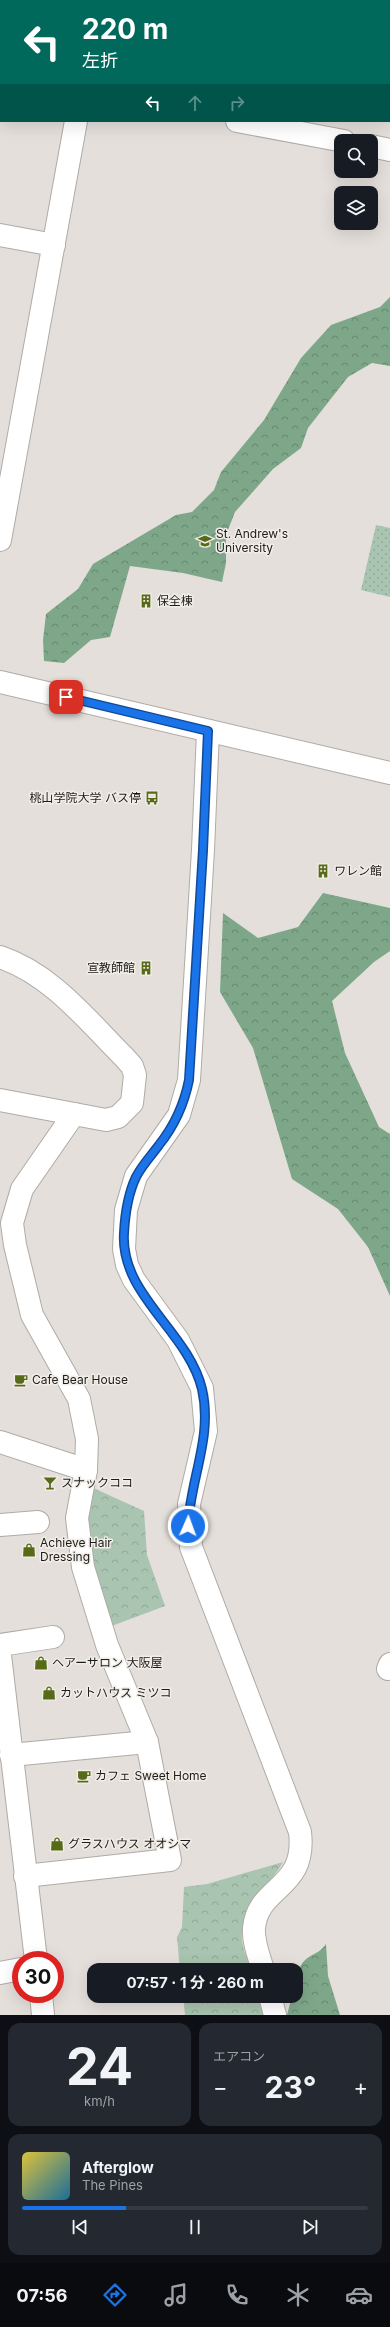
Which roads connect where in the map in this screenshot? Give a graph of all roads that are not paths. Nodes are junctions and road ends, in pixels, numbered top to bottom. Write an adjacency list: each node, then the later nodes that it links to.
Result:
1 (76, 122): 7 (street)
2 (242, 122): 3 (street)
3 (334, 139)
4 (378, 147): 5 (street)
5 (390, 150)
6 (0, 235): 7 (street)
7 (54, 245): 8 (street)
8 (0, 540)
9 (0, 682): 10 (street)
10 (208, 731): 11 (street); 26 (street)
11 (390, 774)
12 (0, 957): 14 (street)
13 (0, 1100): 14 (street)
14 (74, 1114): 16 (street)
15 (0, 1442): 16 (street)
16 (86, 1470): 22 (street)
17 (38, 1522): 18 (street)
18 (0, 1525)
19 (53, 1637): 20 (street)
20 (0, 1645)
21 (0, 1655): 23 (street)
22 (147, 1742): 23 (street); 24 (street)
23 (11, 1755): 24 (street)
24 (25, 1876): 25 (street)
25 (35, 1951)
26 (261, 1963)
27 (12, 1971): 28 (street)
28 (0, 1973)
29 (42, 2003): 31 (street)
30 (272, 2003): 32 (street)
31 (43, 2015)
32 (275, 2015)

